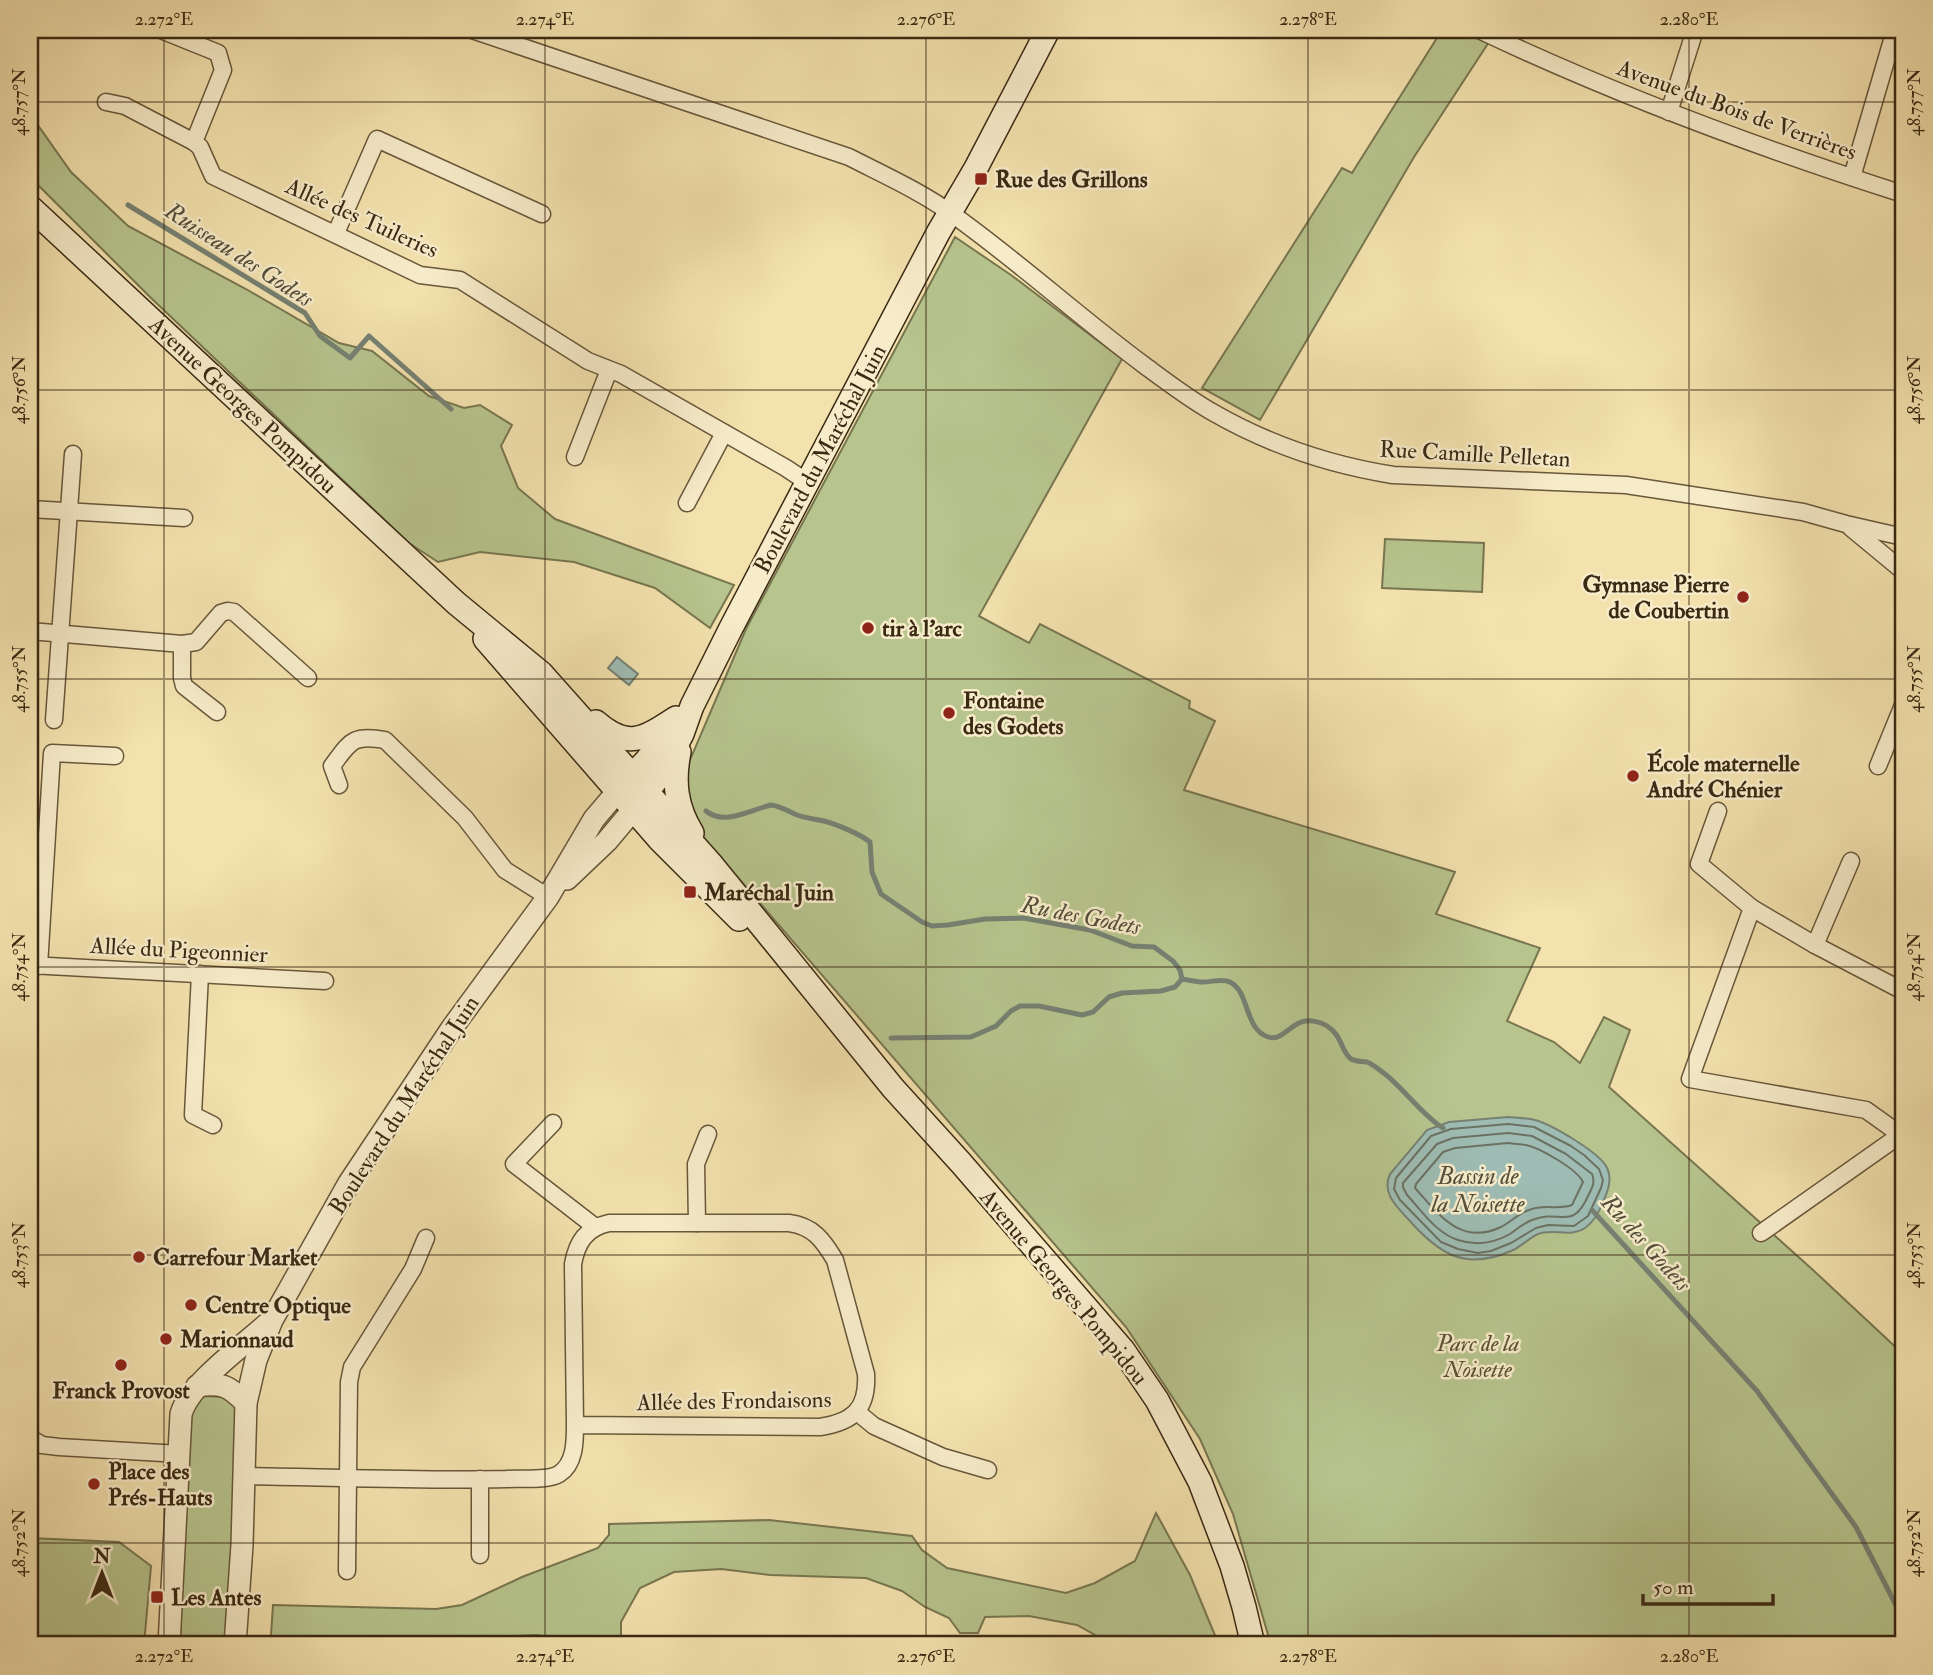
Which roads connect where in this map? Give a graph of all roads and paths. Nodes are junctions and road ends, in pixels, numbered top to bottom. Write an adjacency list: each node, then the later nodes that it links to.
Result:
1 (161, 30): 10 (street)
2 (472, 30): 14 (street)
3 (1048, 30): 14 (main road, Boulevard du Maréchal Juin)
4 (1479, 30): 7 (street, Avenue du Bois de Verrières)
5 (1696, 30): 9 (street)
6 (1895, 30): 11 (street)
7 (1511, 37): 9 (street, Avenue du Bois de Verrières)
8 (106, 102): 10 (street)
9 (1669, 112): 11 (street, Avenue du Bois de Verrières)
10 (194, 142): 16 (street, Allée des Tuileries)
11 (1852, 177): 12 (street, Avenue du Bois de Verrières)
12 (1903, 194)
13 (30, 207): 29 (main road, Avenue Georges Pompidou)
14 (950, 212): 21 (main road, Boulevard du Maréchal Juin); 26 (street, Rue Camille Pelletan)
15 (542, 214): 16 (street)
16 (336, 233): 17 (street, Allée des Tuileries)
17 (609, 370): 18 (street, Allée des Tuileries); 20 (street)
18 (724, 433): 21 (street, Allée des Tuileries); 22 (street)
19 (73, 454): 24 (street)
20 (575, 457)
21 (807, 482): 37 (main road, Boulevard du Maréchal Juin)
22 (687, 503)
23 (30, 509): 24 (street)
24 (69, 511): 25 (street); 31 (street)
25 (184, 518)
26 (1846, 524): 27 (street, Rue Camille Pelletan); 28 (street)
27 (1903, 537)
28 (1903, 571)
29 (456, 603): 33 (main road, Avenue Georges Pompidou); 42 (main road, Avenue Georges Pompidou)
30 (30, 631): 31 (street)
31 (60, 634): 32 (street); 38 (street)
32 (182, 644): 34 (street); 36 (street)
33 (541, 673): 37 (main road); 42 (main road, Avenue Georges Pompidou)
34 (308, 678)
35 (1903, 705): 40 (street)
36 (217, 712)
37 (683, 719): 42 (main road, Boulevard du Maréchal Juin); 45 (main road)
38 (54, 720)
39 (115, 756): 49 (street)
40 (1878, 766)
41 (339, 785): 46 (street)
42 (632, 792): 45 (main road, Avenue Georges Pompidou); 46 (street, Boulevard du Maréchal Juin); 53 (main road, Avenue Georges Pompidou)
43 (1718, 811): 47 (street)
44 (1851, 861): 48 (street)
45 (712, 865): 53 (main road, Avenue Georges Pompidou)
46 (548, 897): 62 (street, Boulevard du Maréchal Juin)
47 (1752, 908): 48 (street); 57 (street)
48 (1815, 945): 52 (street)
49 (34, 966): 50 (street, Allée du Pigeonnier)
50 (200, 974): 51 (street, Allée du Pigeonnier); 55 (street)
51 (325, 981)
52 (1903, 991)
53 (825, 1006): 77 (main road, Avenue Georges Pompidou)
54 (553, 1123): 59 (street)
55 (213, 1125)
56 (708, 1133): 58 (street)
57 (1902, 1136): 60 (street)
58 (697, 1223): 59 (street, Allée des Frondaisons); 65 (street, Allée des Frondaisons)
59 (594, 1226): 66 (street)
60 (1761, 1233)
61 (426, 1238): 71 (street)
62 (272, 1320): 63 (street, Boulevard du Maréchal Juin); 64 (street, Boulevard du Maréchal Juin)
63 (197, 1386): 64 (street); 68 (street)
64 (246, 1402): 70 (street, Boulevard du Maréchal Juin)
65 (857, 1412): 66 (street, Allée des Frondaisons); 69 (street)
66 (575, 1425): 72 (street)
67 (30, 1438): 68 (street)
68 (180, 1454): 75 (street)
69 (988, 1470)
70 (244, 1476): 71 (street); 76 (street, Boulevard du Maréchal Juin)
71 (348, 1478): 72 (street); 74 (street)
72 (480, 1479): 73 (street)
73 (480, 1555)
74 (347, 1571)
75 (169, 1645)
76 (235, 1645)
77 (1253, 1645)

